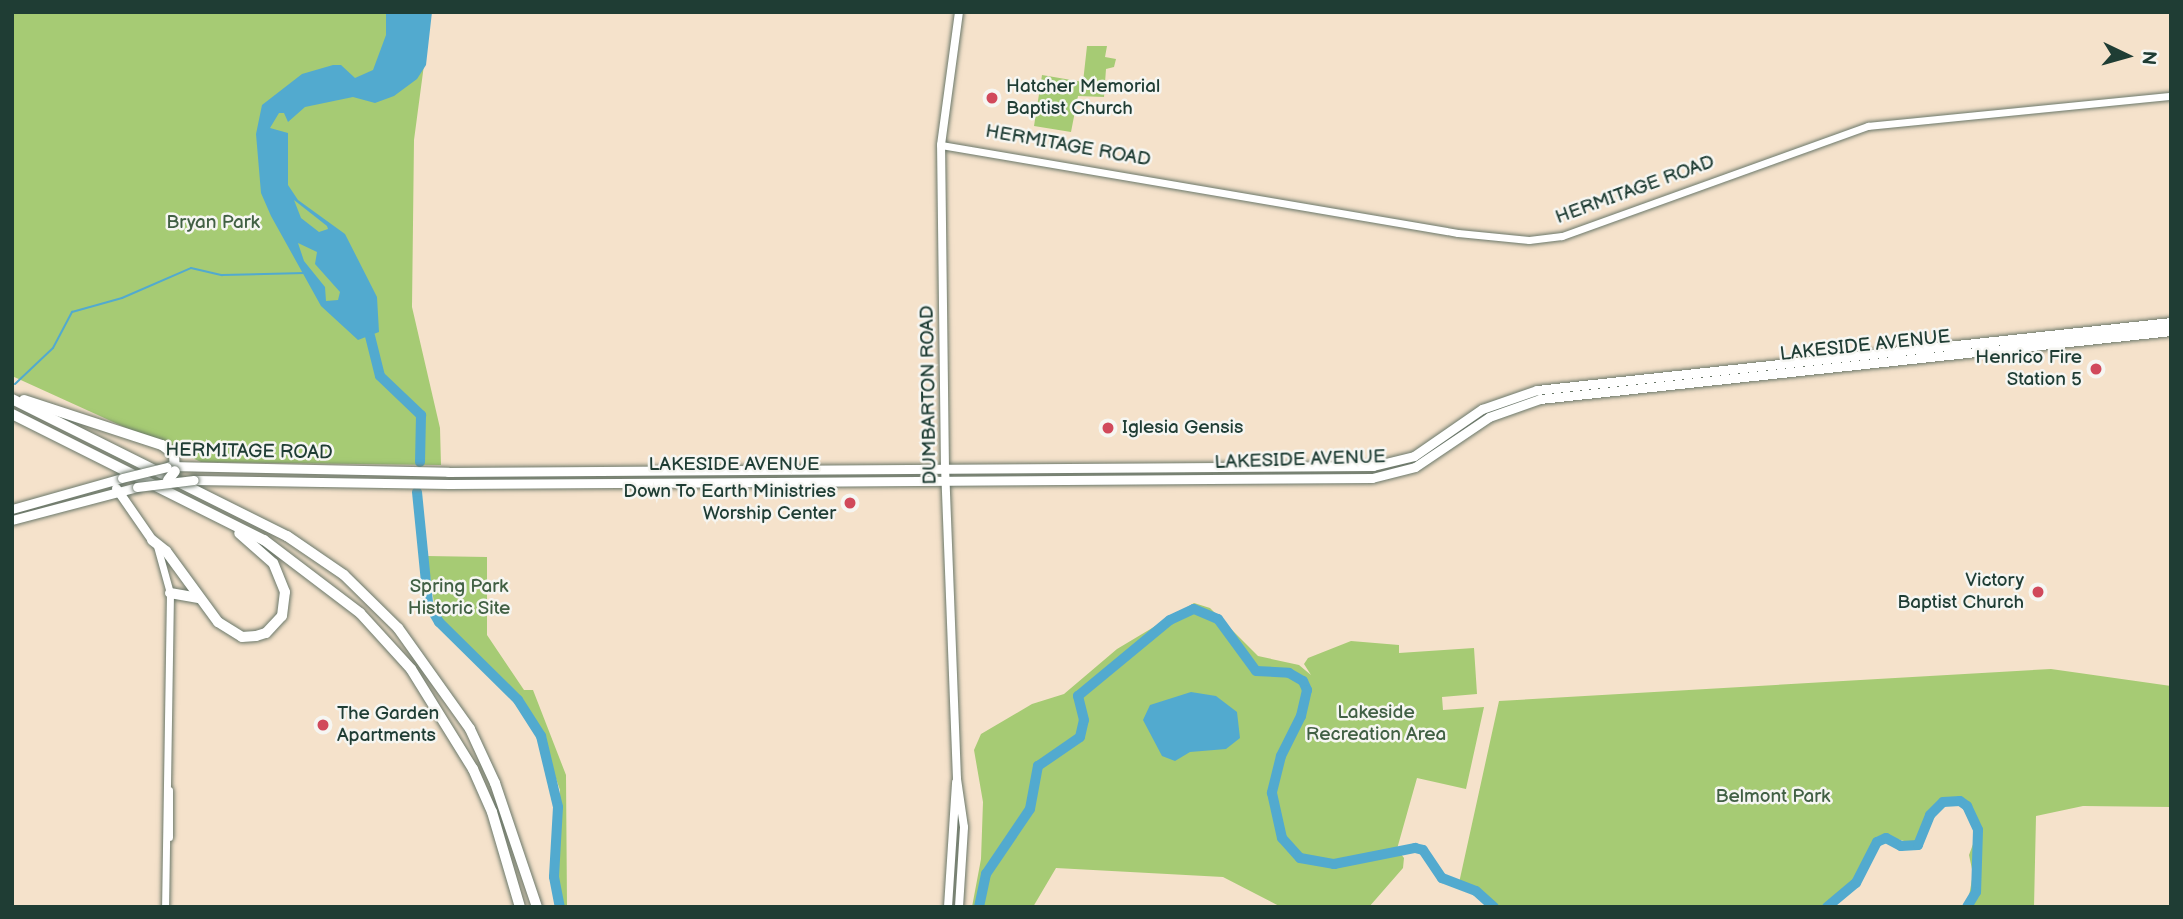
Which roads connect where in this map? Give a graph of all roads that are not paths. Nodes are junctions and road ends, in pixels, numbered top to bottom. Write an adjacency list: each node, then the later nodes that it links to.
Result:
1 (959, 12): 3 (main road, DUMBARTON ROAD)
2 (2171, 96): 3 (street, HERMITAGE ROAD)
3 (941, 145): 9 (main road, DUMBARTON ROAD)
4 (2171, 322): 9 (main road, LAKESIDE AVENUE)
5 (2171, 331): 13 (main road, LAKESIDE AVENUE)
6 (12, 398): 8 (highway); 25 (highway)
7 (12, 415): 17 (highway)
8 (173, 468): 10 (main road, HERMITAGE ROAD); 11 (highway, bridge); 12 (main road, HERMITAGE ROAD, bridge)
9 (944, 469): 10 (main road, LAKESIDE AVENUE); 13 (main road, DUMBARTON ROAD)
10 (448, 472)
11 (168, 480): 14 (main road, HERMITAGE ROAD, bridge); 15 (main road, HERMITAGE ROAD, bridge)
12 (112, 481): 15 (main road); 16 (main road, HERMITAGE ROAD)
13 (945, 481): 14 (main road, LAKESIDE AVENUE); 22 (main road, DUMBARTON ROAD)
14 (449, 484)
15 (118, 491): 18 (main road, HERMITAGE ROAD); 19 (main road)
16 (12, 509)
17 (206, 512): 21 (highway); 24 (highway)
18 (12, 520)
19 (152, 540): 20 (street); 21 (highway)
20 (170, 593): 21 (highway); 23 (street)
21 (200, 598)
22 (957, 779): 26 (main road, DUMBARTON ROAD); 27 (main road, DUMBARTON ROAD)
23 (167, 907)
24 (520, 907)
25 (537, 907)
26 (948, 907)
27 (959, 907)

